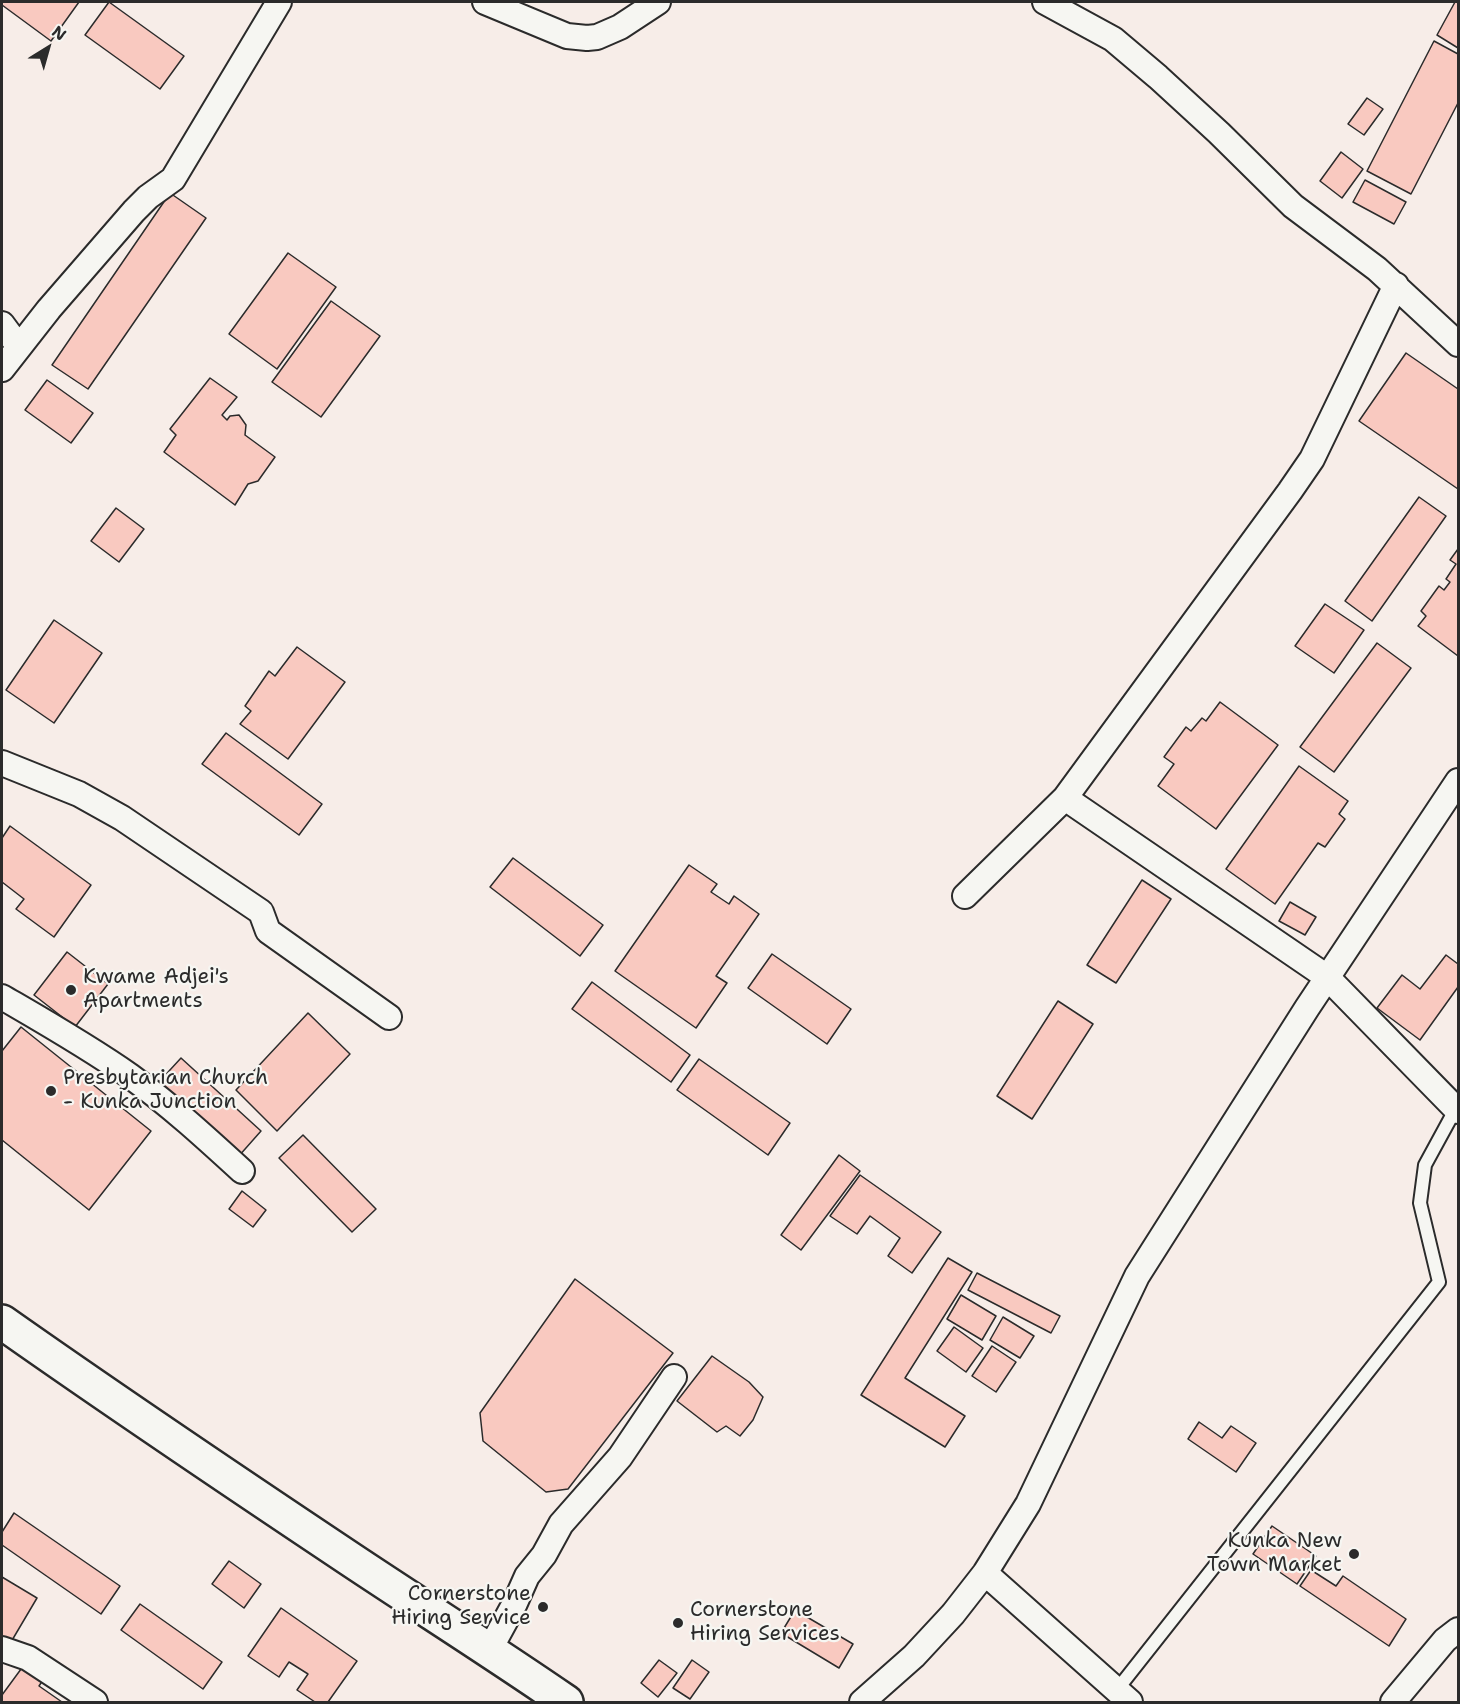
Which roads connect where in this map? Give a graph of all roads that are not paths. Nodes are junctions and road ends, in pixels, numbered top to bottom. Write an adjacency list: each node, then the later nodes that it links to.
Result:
1 (279, 2): 9 (street)
2 (485, 2): 3 (street)
3 (658, 2)
4 (1045, 2): 5 (street)
5 (1082, 10): 6 (street)
6 (1396, 285): 8 (street); 13 (street)
7 (2, 324): 9 (street)
8 (1458, 344)
9 (19, 347): 10 (street)
10 (2, 369)
11 (2, 763): 17 (street)
12 (1458, 781): 15 (street)
13 (1065, 798): 14 (street); 15 (street)
14 (965, 896)
15 (1327, 977): 18 (street); 22 (street)
16 (2, 997): 19 (street)
17 (388, 1017)
18 (1457, 1110): 26 (lane)
19 (242, 1172)
20 (2, 1322): 25 (street)
21 (674, 1377): 25 (street)
22 (985, 1573): 26 (street); 29 (street)
23 (1458, 1630): 30 (street)
24 (2, 1649): 27 (street)
25 (490, 1649): 28 (street)
26 (1123, 1697)
27 (95, 1702)
28 (566, 1702)
29 (862, 1702)
30 (1393, 1702)

